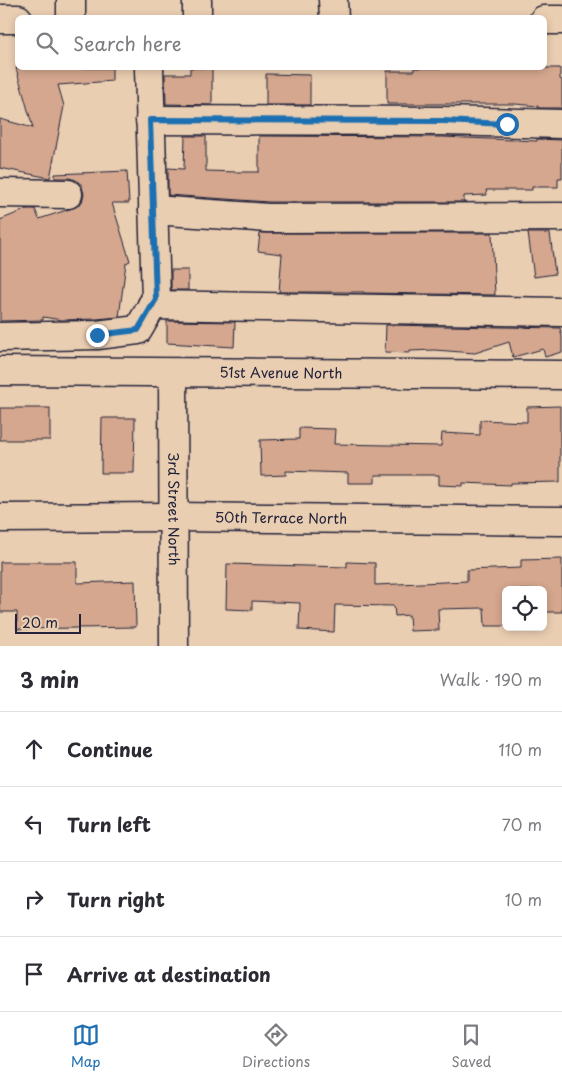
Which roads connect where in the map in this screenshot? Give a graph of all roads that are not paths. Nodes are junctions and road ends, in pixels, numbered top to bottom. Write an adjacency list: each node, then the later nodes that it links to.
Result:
1 (71, 0): 4 (street)
2 (197, 0): 5 (street)
3 (333, 0): 6 (street)
4 (71, 15)
5 (197, 15)
6 (334, 15)
7 (0, 19): 8 (street)
8 (15, 19)
9 (547, 20): 10 (street)
10 (562, 20)
11 (149, 70): 12 (street)
12 (150, 120): 13 (street); 16 (street)
13 (562, 124)
14 (0, 193): 15 (street)
15 (68, 194)
16 (153, 210): 17 (street); 18 (street)
17 (562, 217)
18 (152, 305): 19 (street); 20 (street)
19 (562, 312)
20 (0, 336)
21 (0, 371): 22 (street, 51st Avenue North)
22 (173, 373): 23 (street, 51st Avenue North); 24 (street, 3rd Street North)
23 (562, 375)
24 (174, 517): 25 (street, 50th Terrace North); 26 (street, 50th Terrace North); 27 (street, 3rd Street North)
25 (0, 518)
26 (562, 521)
27 (174, 646)

